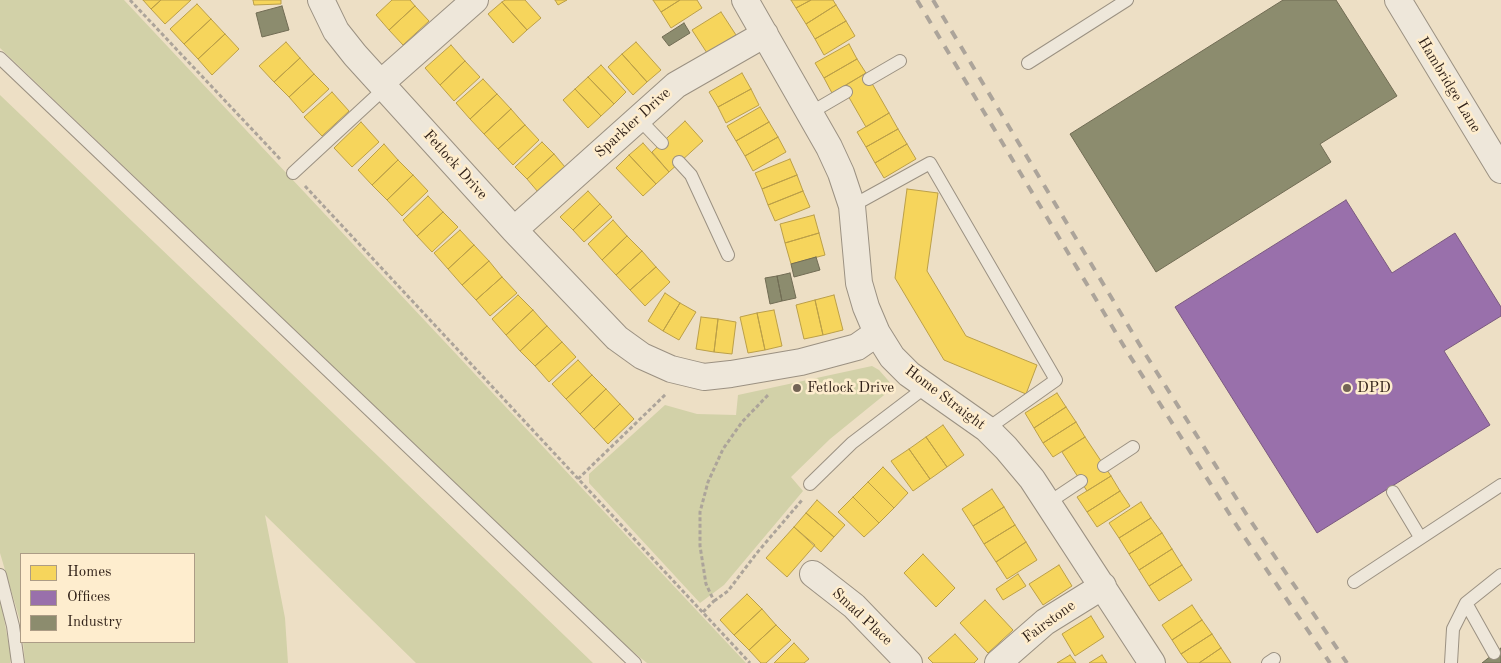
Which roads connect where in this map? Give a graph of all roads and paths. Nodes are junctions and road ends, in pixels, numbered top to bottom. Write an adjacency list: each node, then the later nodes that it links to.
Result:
1 (130, 0): 19 (path)
2 (322, 0): 12 (street, Fetlock Drive)
3 (475, 0): 12 (street)
4 (744, 0): 7 (street, Home Straight)
5 (1127, 0): 10 (lane)
6 (1398, 0): 18 (street, Hambridge Lane)
7 (765, 34): 14 (street, Home Straight); 15 (street, Sparkler Drive)
8 (0, 58): 47 (lane)
9 (900, 61): 11 (lane)
10 (1028, 63)
11 (869, 79)
12 (383, 85): 19 (lane); 21 (street, Fetlock Drive)
13 (846, 92): 14 (lane)
14 (810, 113): 20 (street, Home Straight)
15 (638, 118): 16 (lane); 21 (street, Sparkler Drive)
16 (662, 143)
17 (679, 162): 22 (lane)
18 (1501, 170)
19 (293, 173): 30 (path)
20 (852, 206): 23 (street, Home Straight); 27 (lane)
21 (514, 230): 24 (street, Fetlock Drive)
22 (728, 255)
23 (877, 333): 24 (street, Fetlock Drive); 25 (street, Home Straight)
24 (688, 373): 30 (path)
25 (927, 386): 27 (street, Home Straight); 32 (lane)
26 (770, 393): 42 (path)
27 (988, 429): 35 (street, Home Straight)
28 (1133, 447): 29 (lane)
29 (1104, 466)
30 (578, 479): 44 (path)
31 (1081, 481): 35 (lane)
32 (810, 484): 42 (path)
33 (1501, 485): 36 (lane)
34 (1393, 492): 36 (lane)
35 (1048, 503): 41 (street, Home Straight)
36 (1420, 538): 40 (lane)
37 (813, 574): 49 (street, Smad Place)
38 (0, 575): 46 (lane)
39 (1501, 575): 43 (lane)
40 (1354, 582)
41 (1103, 586): 50 (street, Fairstone); 51 (street, Home Straight)
42 (714, 601): 44 (path)
43 (1466, 604): 45 (lane); 52 (lane)
44 (703, 612): 48 (path)
45 (1494, 653)
46 (18, 663)
47 (634, 663)
48 (750, 663)
49 (909, 663)
50 (998, 663)
51 (1152, 663)
52 (1451, 663)

